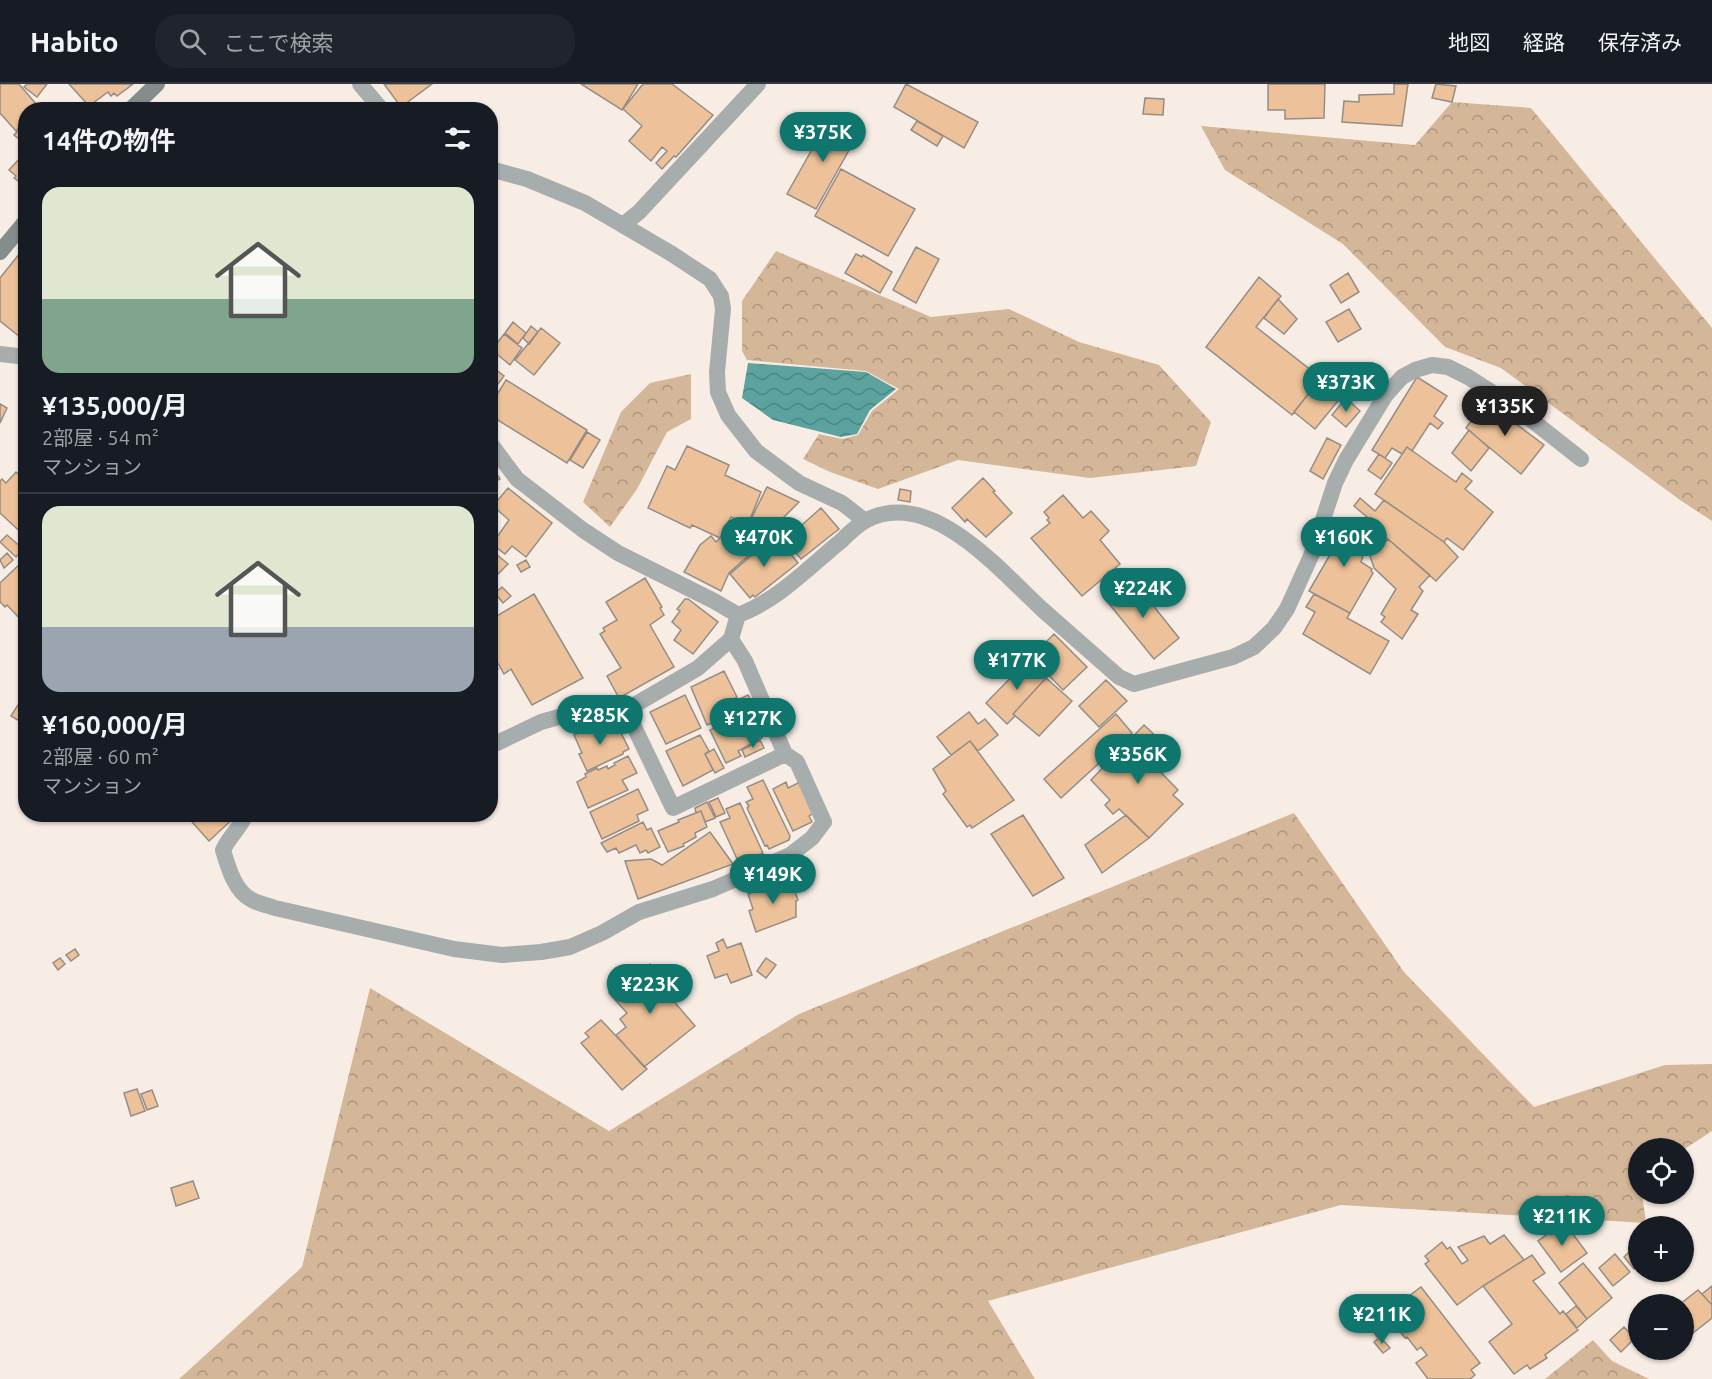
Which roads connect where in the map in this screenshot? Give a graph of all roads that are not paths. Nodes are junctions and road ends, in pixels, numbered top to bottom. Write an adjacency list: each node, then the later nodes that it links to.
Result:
1 (157, 84): 4 (main road)
2 (360, 84): 5 (street)
3 (758, 84): 7 (street)
4 (138, 102)
5 (375, 102)
6 (498, 171): 7 (street)
7 (623, 225): 14 (street)
8 (18, 230): 9 (main road)
9 (0, 252)
10 (0, 354): 11 (street)
11 (18, 356)
12 (498, 454): 15 (street)
13 (1581, 459): 14 (street)
14 (865, 521): 15 (street)
15 (738, 615): 16 (street)
16 (731, 639): 17 (street); 19 (street)
17 (626, 710): 18 (street); 19 (street)
18 (498, 743)
19 (785, 754): 20 (street)
20 (242, 822)

